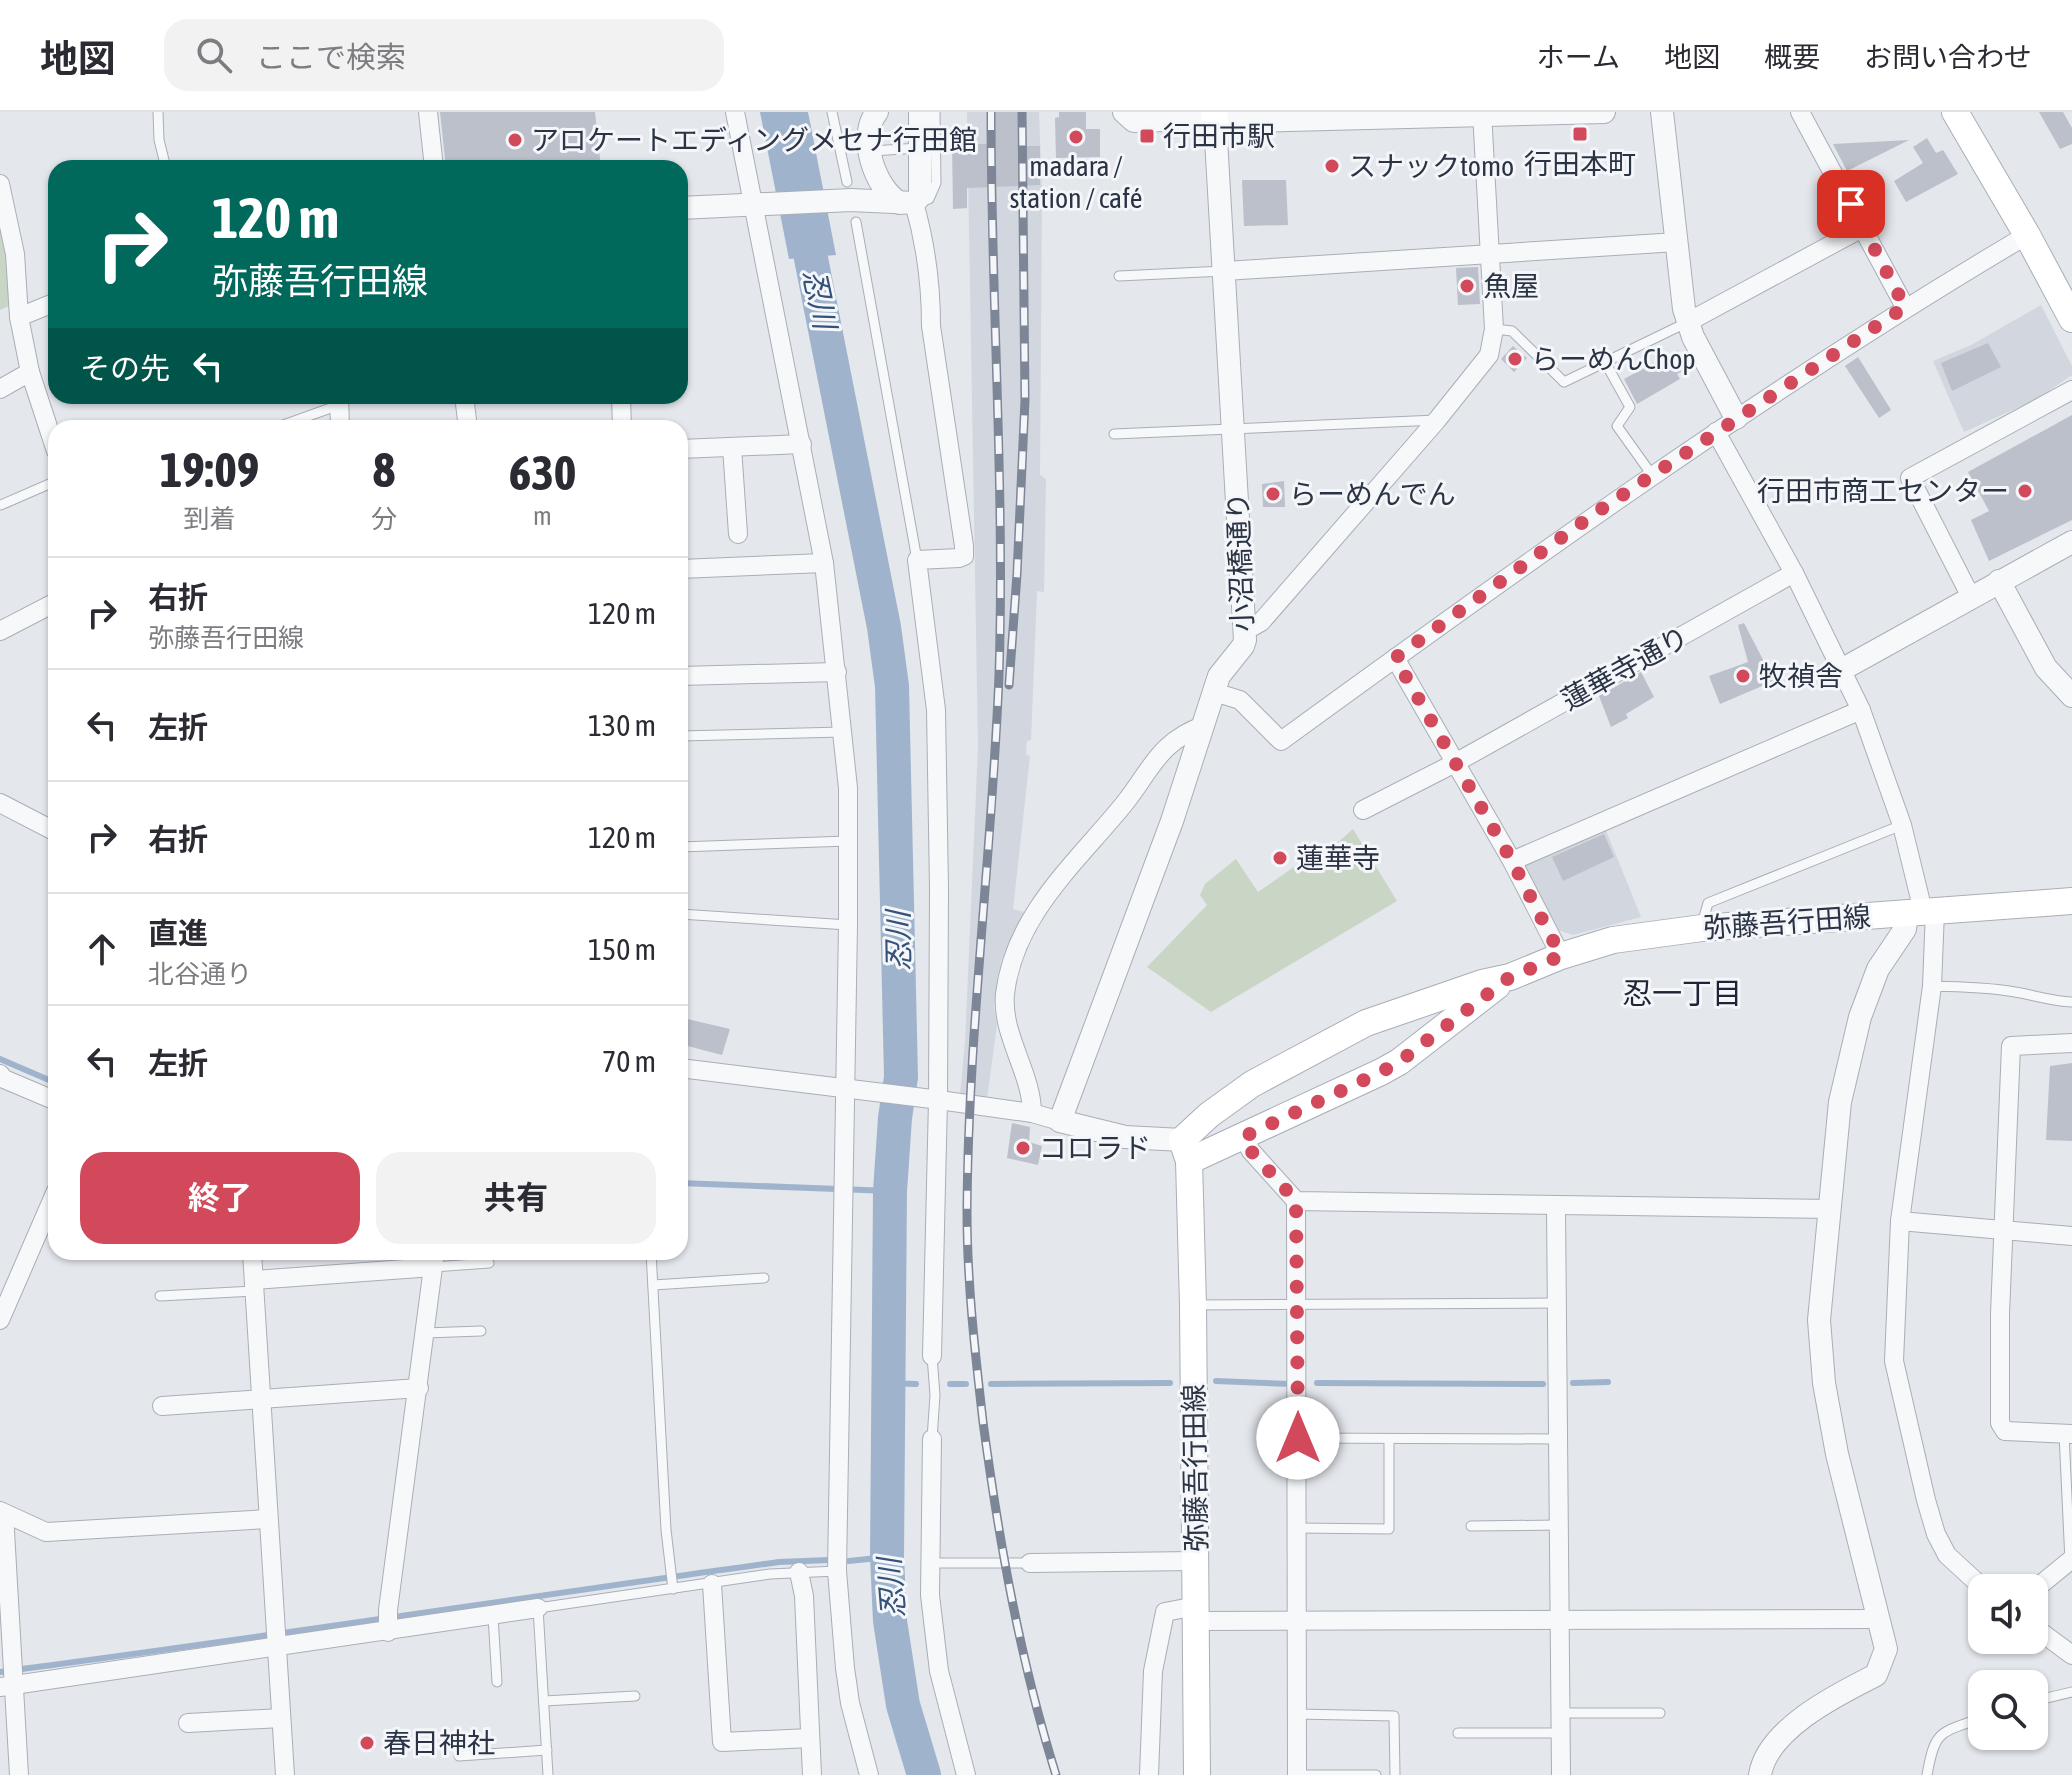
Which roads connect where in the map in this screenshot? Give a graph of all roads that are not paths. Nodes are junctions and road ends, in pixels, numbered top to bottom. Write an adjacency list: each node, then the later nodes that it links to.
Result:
1 (158, 112): 18 (lane)
2 (428, 112): 19 (street)
3 (735, 112): 23 (street)
4 (832, 112): 21 (lane)
5 (863, 112): 17 (street)
6 (877, 112): 17 (street)
7 (1124, 112): 15 (street)
8 (1604, 112): 12 (street)
9 (1662, 112): 27 (street)
10 (1800, 112): 25 (street)
11 (1955, 112): 26 (main road)
12 (1482, 113): 14 (street); 28 (street)
13 (922, 114): 16 (street)
14 (1366, 115): 15 (street)
15 (1215, 117): 29 (street, 小沼橋通り)
16 (929, 148): 17 (lane); 22 (street)
17 (871, 153): 21 (street); 22 (street)
18 (164, 160)
19 (433, 160)
20 (0, 184): 33 (street)
21 (850, 201): 22 (street); 23 (street); 57 (lane)
22 (911, 202): 57 (street)
23 (756, 205): 24 (street); 49 (street)
24 (688, 208)
25 (1864, 227): 32 (street); 35 (street)
26 (2027, 235): 32 (street); 34 (main road)
27 (1677, 242): 28 (street); 35 (street)
28 (1490, 253): 29 (street); 36 (street)
29 (1225, 271): 30 (lane); 46 (street, 小沼橋通り)
30 (1119, 276)
31 (48, 305): 33 (street)
32 (1905, 307): 42 (street)
33 (19, 317): 38 (street)
34 (2072, 319)
35 (1688, 322): 37 (lane); 42 (street)
36 (1494, 329): 37 (lane); 44 (street)
37 (1605, 362): 52 (lane)
38 (30, 372): 39 (street); 45 (street)
39 (0, 389)
40 (2072, 390): 62 (street)
41 (330, 404): 43 (lane)
42 (1736, 418): 47 (street)
43 (293, 420)
44 (1437, 420): 46 (lane); 65 (street)
45 (48, 427)
46 (1234, 428): 48 (lane); 65 (street, 小沼橋通り)
47 (1716, 432): 52 (street); 60 (street)
48 (1114, 434)
49 (802, 444): 50 (street); 58 (street)
50 (732, 447): 51 (street); 55 (street)
51 (688, 449)
52 (1652, 475): 66 (street)
53 (48, 484): 54 (lane)
54 (1, 505)
55 (738, 534)
56 (2072, 542): 61 (street)
57 (917, 560): 98 (street)
58 (824, 563): 59 (street); 68 (street)
59 (688, 569)
60 (1794, 573): 67 (street); 76 (street, 蓮華寺通り)
61 (1999, 581): 62 (street); 71 (street)
62 (1972, 599): 67 (street)
63 (48, 606): 64 (street)
64 (0, 631)
65 (1245, 631): 70 (street, 小沼橋通り)
66 (1395, 658): 70 (street); 76 (street)
67 (1843, 669): 72 (street)
68 (837, 672): 69 (street); 74 (street)
69 (688, 676)
70 (1214, 692): 73 (street, 小沼橋通り)
71 (2072, 696)
72 (1861, 710): 79 (street); 83 (street)
73 (1205, 725): 99 (street); 100 (street, 小沼橋通り)
74 (843, 732): 75 (lane); 81 (street)
75 (688, 736)
76 (1455, 763): 78 (street, 蓮華寺通り); 83 (street)
77 (0, 803): 80 (street)
78 (1363, 810)
79 (1902, 825): 85 (street); 88 (lane)
80 (48, 828)
81 (848, 841): 82 (lane); 87 (street)
82 (688, 847)
83 (1512, 861): 89 (street)
84 (2072, 901): 85 (main road, 弥藤吾行田線)
85 (1922, 912): 88 (main road, 弥藤吾行田線); 91 (street); 106 (street)
86 (688, 915): 87 (lane)
87 (848, 925): 96 (street)
88 (1702, 928): 89 (main road, 弥藤吾行田線)
89 (1561, 956): 90 (main road, 弥藤吾行田線)
90 (1510, 977): 101 (main road, 弥藤吾行田線); 102 (main road, 弥藤吾行田線)
91 (1932, 986): 92 (lane); 107 (street)
92 (2072, 1002)
93 (2072, 1043): 108 (street)
94 (688, 1069): 96 (street)
95 (1, 1077): 97 (street)
96 (848, 1089): 98 (street); 144 (street)
97 (48, 1098)
98 (935, 1100): 99 (street); 126 (street)
99 (1032, 1113): 100 (street)
100 (1060, 1121): 102 (street)
101 (1243, 1137): 102 (main road, 弥藤吾行田線); 103 (street)
102 (1185, 1151): 121 (main road, 弥藤吾行田線)
103 (1296, 1201): 104 (street); 122 (street)
104 (1556, 1207): 106 (street); 120 (street)
105 (48, 1209): 123 (street)
106 (1831, 1209): 153 (street)
107 (1900, 1221): 108 (street); 146 (street)
108 (2003, 1231): 109 (street); 130 (street)
109 (2072, 1236)
110 (252, 1260): 117 (street)
111 (427, 1260): 117 (street)
112 (434, 1260): 125 (street)
113 (448, 1260): 115 (lane)
114 (651, 1260): 118 (lane)
115 (489, 1263)
116 (764, 1278): 118 (lane)
117 (254, 1285): 119 (lane); 128 (street)
118 (653, 1285): 149 (lane)
119 (160, 1296)
120 (1557, 1303): 122 (lane); 134 (street)
121 (1193, 1305): 122 (lane); 141 (main road, 弥藤吾行田線)
122 (1297, 1305): 131 (street)
123 (0, 1320)
124 (481, 1331): 125 (lane)
125 (425, 1333): 127 (street)
126 (932, 1356): 132 (lane)
127 (419, 1388): 128 (street); 156 (street)
128 (260, 1400): 129 (street); 136 (street)
129 (162, 1406)
130 (2068, 1434): 140 (lane)
131 (1298, 1438): 133 (lane); 139 (street)
132 (932, 1439): 142 (street)
133 (1389, 1439): 134 (lane); 139 (lane)
134 (1558, 1439): 137 (street)
135 (2, 1512): 136 (street); 161 (street)
136 (268, 1519): 158 (street)
137 (1559, 1525): 138 (lane); 155 (street)
138 (1471, 1526)
139 (1298, 1528): 154 (street)
140 (2071, 1560): 147 (street)
141 (1196, 1561): 143 (street); 151 (main road, 弥藤吾行田線)
142 (930, 1563): 143 (lane); 182 (street)
143 (1030, 1563)
144 (837, 1571): 145 (lane); 181 (street)
145 (799, 1572): 148 (lane); 174 (street)
146 (1968, 1574)
147 (2048, 1579)
148 (712, 1584): 149 (lane); 174 (street)
149 (673, 1589): 150 (lane)
150 (538, 1608): 152 (street); 165 (lane)
151 (1196, 1613): 154 (street); 183 (street); 184 (main road, 弥藤吾行田線)
152 (493, 1616): 156 (street); 160 (lane)
153 (1878, 1619): 155 (street); 189 (street)
154 (1298, 1621): 155 (street); 168 (street)
155 (1560, 1622): 166 (street)
156 (388, 1632): 158 (street)
157 (2048, 1637): 159 (street)
158 (278, 1648): 161 (street); 169 (street)
159 (2072, 1655)
160 (497, 1682)
161 (7, 1686): 177 (street)
162 (2072, 1692): 164 (lane)
163 (635, 1696): 165 (lane)
164 (2048, 1698)
165 (544, 1701): 175 (lane)
166 (1561, 1713): 167 (lane); 173 (street)
167 (1660, 1713)
168 (1296, 1714): 185 (street); 187 (lane)
169 (281, 1718): 170 (street); 178 (street)
170 (188, 1723)
171 (1968, 1723): 190 (lane)
172 (1458, 1733): 173 (lane)
173 (1561, 1733): 188 (street)
174 (810, 1738): 180 (street)
175 (547, 1750): 176 (lane); 179 (lane)
176 (459, 1756)
177 (19, 1775)
178 (285, 1775)
179 (548, 1775)
180 (812, 1775)
181 (869, 1775)
182 (966, 1775)
183 (1149, 1775)
184 (1197, 1775)
185 (1297, 1775): 186 (lane)
186 (1376, 1775)
187 (1395, 1775)
188 (1561, 1775)
189 (1760, 1775)
190 (1927, 1775)

